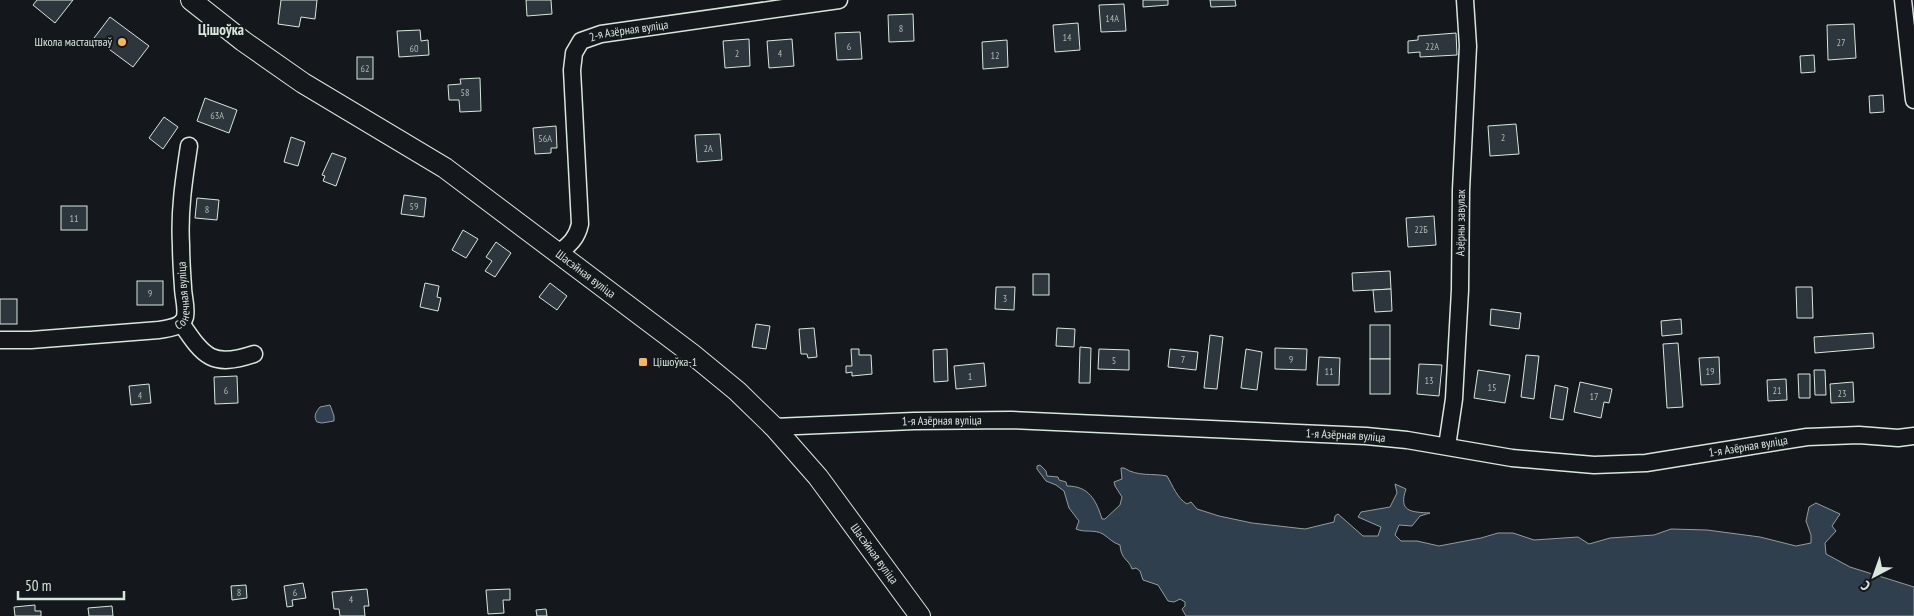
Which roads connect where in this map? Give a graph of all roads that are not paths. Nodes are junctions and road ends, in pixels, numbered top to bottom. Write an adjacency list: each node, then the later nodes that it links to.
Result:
1 (191, 0): 7 (main road, Шасэйная вуліца)
2 (839, 0): 7 (street, 2-я Азёрная вуліца)
3 (1465, 0): 13 (street, Азёрны завулак)
4 (1903, 0): 5 (street)
5 (1914, 100)
6 (189, 146): 8 (street, Сонечная вуліца)
7 (559, 253): 11 (main road, Шасэйная вуліца)
8 (181, 323): 9 (street, Сонечная вуліца); 10 (street)
9 (0, 340)
10 (254, 354)
11 (774, 427): 13 (street, 1-я Азёрная вуліца); 14 (main road, Шасэйная вуліца)
12 (1914, 436): 13 (street, 1-я Азёрная вуліца)
13 (1447, 446)
14 (920, 616)

